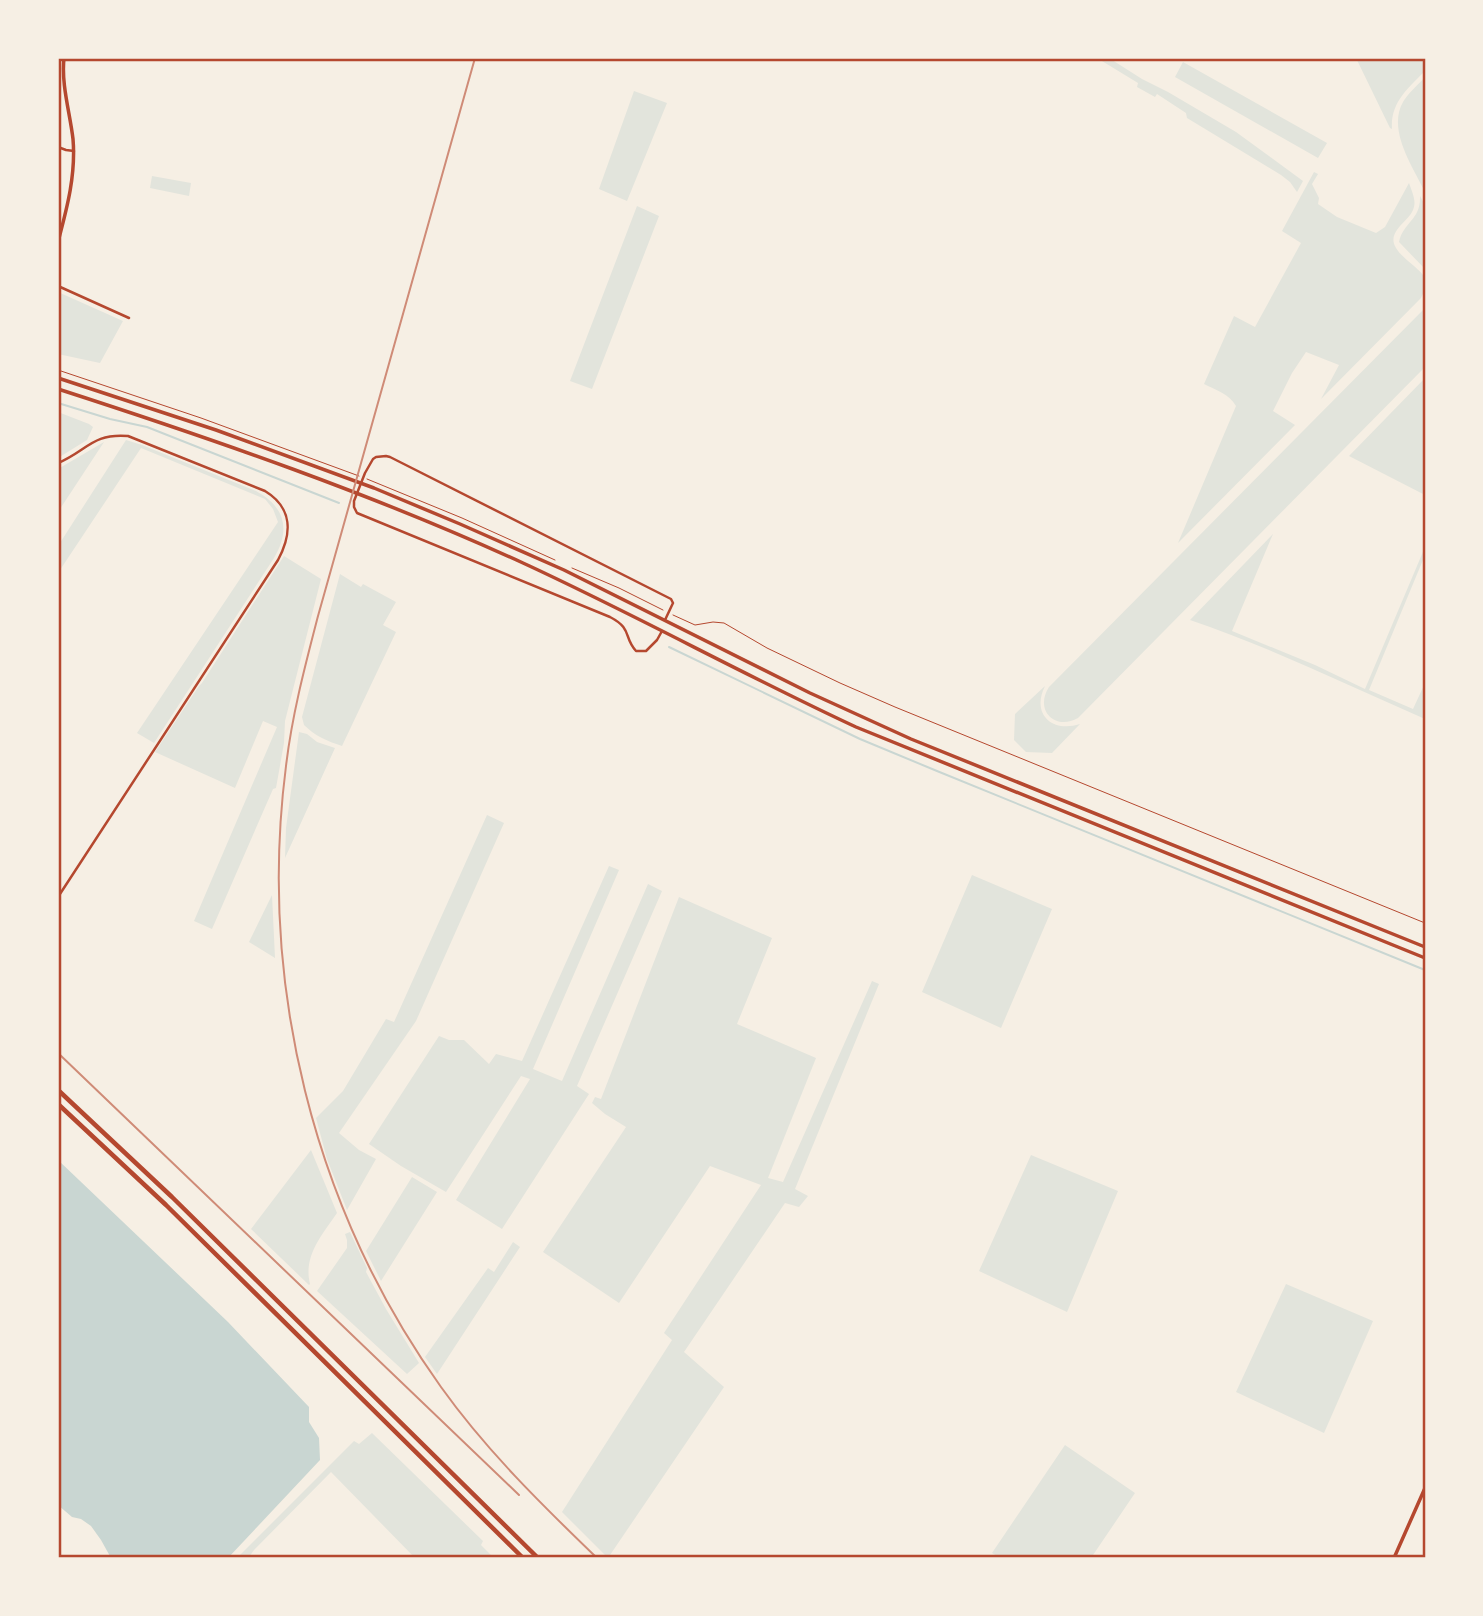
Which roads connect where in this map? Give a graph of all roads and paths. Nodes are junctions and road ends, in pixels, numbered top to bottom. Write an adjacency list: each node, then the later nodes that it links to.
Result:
1 (64, 58): 3 (main road)
2 (58, 147): 3 (street)
3 (74, 151): 4 (main road)
4 (58, 242)
5 (58, 286): 6 (street)
6 (129, 318)
7 (58, 370): 11 (path)
8 (58, 378): 13 (main road)
9 (58, 389): 14 (main road)
10 (58, 463): 15 (street)
11 (375, 482)
12 (673, 615): 16 (path)
13 (665, 621): 14 (street); 17 (main road)
14 (662, 631): 18 (main road)
15 (58, 897)
16 (1425, 923)
17 (1425, 947)
18 (1425, 958)
19 (58, 1090): 23 (highway)
20 (58, 1104): 22 (highway)
21 (1425, 1488): 24 (main road)
22 (523, 1558)
23 (538, 1558)
24 (1394, 1558)

